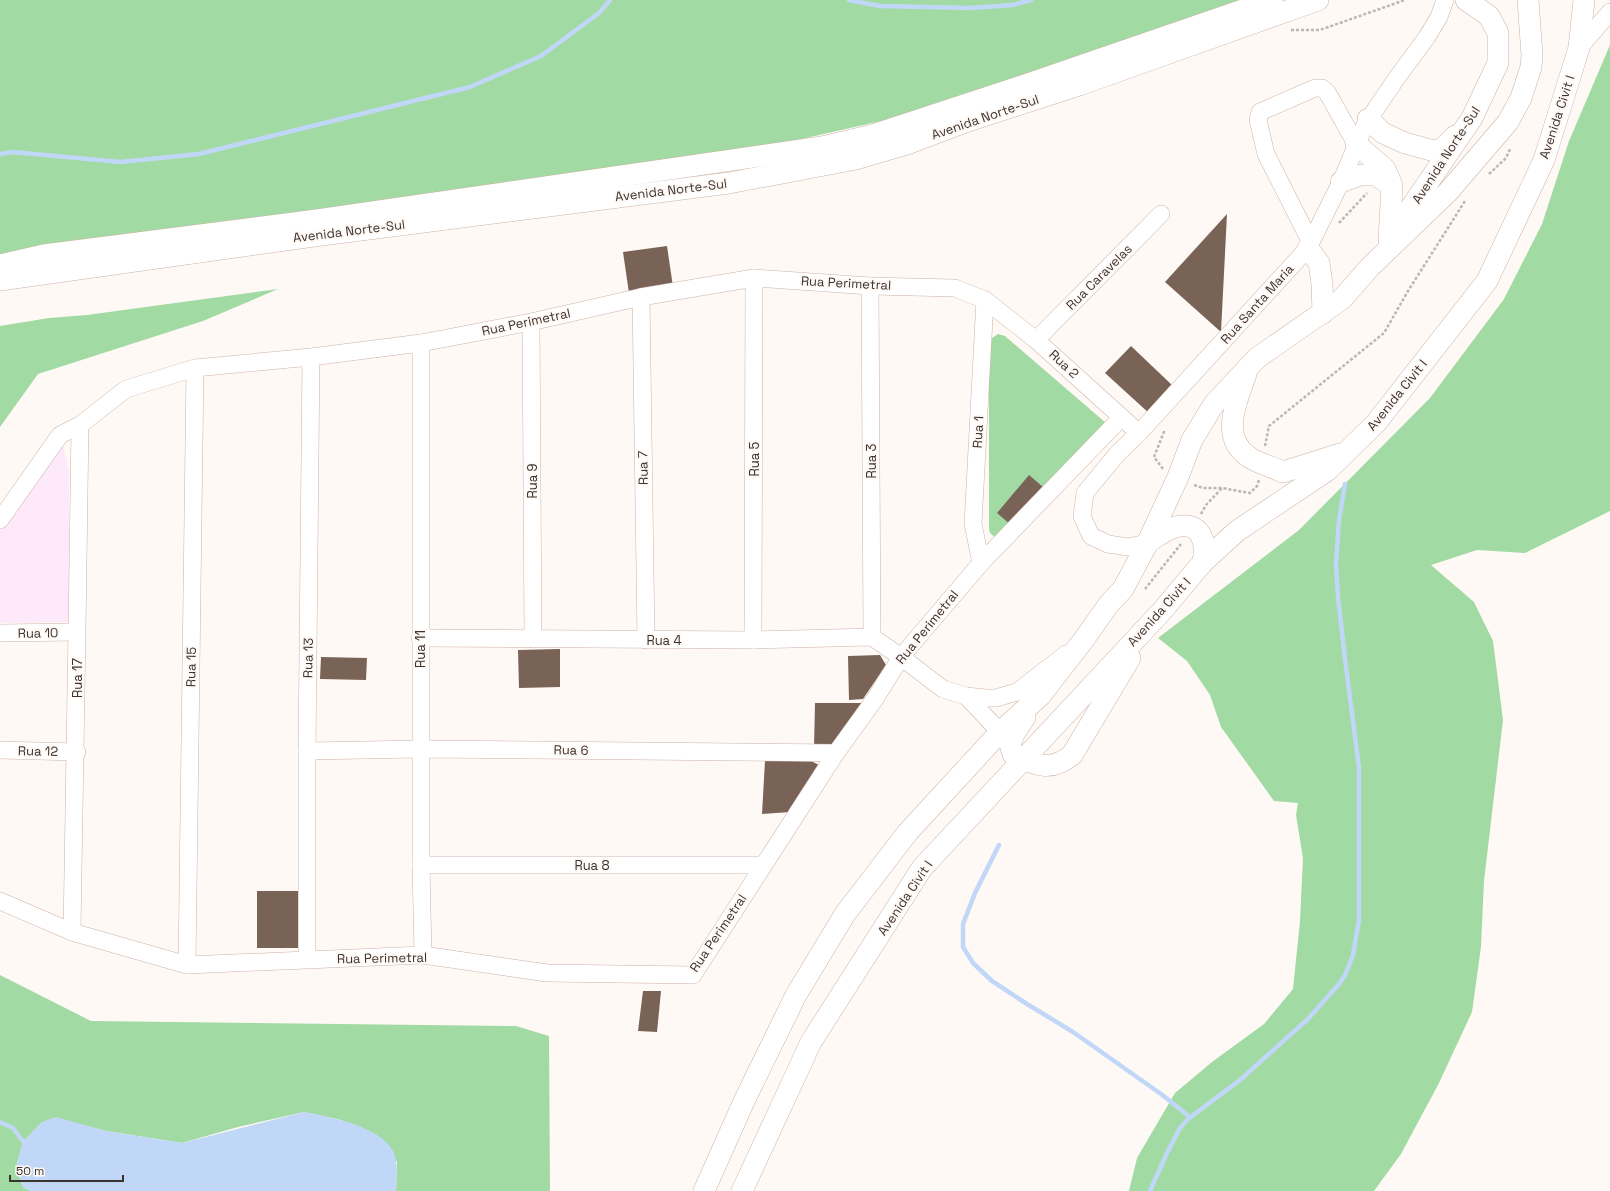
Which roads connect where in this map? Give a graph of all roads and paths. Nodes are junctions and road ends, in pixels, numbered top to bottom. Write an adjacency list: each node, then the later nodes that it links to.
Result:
1 (1272, 0): 17 (main road, Avenida Norte-Sul)
2 (1318, 0): 20 (main road, Avenida Norte-Sul)
3 (1445, 0): 10 (street, Rua Santa Maria)
4 (1466, 0): 9 (main road, Avenida Norte-Sul)
5 (1528, 0): 18 (main road)
6 (1584, 0): 8 (main road, Avenida Civit I)
7 (1610, 12): 8 (street)
8 (1579, 48): 34 (main road, Avenida Civit I)
9 (1472, 118): 10 (main road); 15 (main road, Avenida Norte-Sul)
10 (1368, 119): 11 (street, Rua Santa Maria)
11 (1356, 144): 12 (street, Rua Santa Maria); 13 (main road); 16 (street)
12 (1341, 182): 13 (main road); 16 (street, Rua Santa Maria)
13 (1392, 186): 15 (main road)
14 (1161, 214): 26 (street, Rua Caravelas)
15 (1390, 239): 18 (main road, Avenida Norte-Sul)
16 (1309, 244): 24 (main road); 33 (street, Rua Santa Maria)
17 (0, 265)
18 (1370, 267): 24 (main road)
19 (754, 278): 21 (street, Rua Perimetral); 22 (street, Rua Perimetral); 49 (street, Rua 5)
20 (0, 280)
21 (870, 286): 23 (street, Rua Perimetral); 45 (street, Rua 3)
22 (641, 297): 25 (street, Rua Perimetral); 48 (street, Rua 7)
23 (985, 300): 26 (street, Rua 2); 40 (street, Rua 1)
24 (1323, 313): 30 (main road)
25 (531, 322): 27 (street, Rua Perimetral); 47 (street, Rua 9)
26 (1036, 340): 31 (street, Rua 2)
27 (421, 344): 28 (street, Rua Perimetral); 46 (street, Rua 11)
28 (311, 357): 29 (street, Rua Perimetral); 57 (street, Rua 13)
29 (195, 368): 32 (street, Rua Perimetral); 67 (street, Rua 15)
30 (1248, 368): 34 (main road); 38 (main road)
31 (1121, 418): 33 (street, Rua 2); 40 (street, Rua Perimetral)
32 (80, 425): 36 (street, Rua Perimetral); 43 (street, Rua 17)
33 (1140, 433): 38 (street, Rua Santa Maria)
34 (1346, 452): 39 (main road, Avenida Civit I)
35 (1222, 488): 37 (path)
36 (0, 520)
37 (1194, 528): 38 (main road); 39 (main road); 41 (path)
38 (1148, 543): 50 (main road)
39 (1203, 562): 42 (main road, Avenida Civit I)
40 (981, 563): 51 (street, Rua Perimetral)
41 (1142, 593)
42 (1162, 611): 60 (main road, Avenida Civit I); 60 (main road)
43 (76, 632): 44 (street, Rua 10); 58 (street, Rua 17)
44 (0, 633)
45 (872, 637): 49 (street, Rua 4); 51 (street)
46 (420, 638): 47 (street, Rua 4); 55 (street, Rua 11)
47 (534, 639): 48 (street, Rua 4)
48 (646, 640): 49 (street, Rua 4)
49 (753, 640)
50 (1082, 642): 52 (street); 53 (main road)
51 (901, 657): 52 (street); 59 (street, Rua Perimetral)
52 (966, 696): 54 (street)
53 (1040, 696): 54 (main road); 60 (main road)
54 (1000, 732): 68 (main road)
55 (421, 749): 57 (street, Rua 6); 59 (street, Rua 6); 62 (street, Rua 11)
56 (0, 750): 58 (street, Rua 12)
57 (307, 751): 66 (street, Rua 13)
58 (77, 752): 64 (street, Rua 17)
59 (836, 753): 61 (street, Rua Perimetral)
60 (1023, 758): 69 (main road, Avenida Civit I)
61 (763, 864): 62 (street, Rua 8); 65 (street, Rua Perimetral)
62 (421, 865): 65 (street, Rua 11)
63 (0, 901): 64 (street, Rua Perimetral)
64 (72, 932): 67 (street, Rua Perimetral)
65 (423, 955): 66 (street, Rua Perimetral)
66 (307, 959): 67 (street, Rua Perimetral)
67 (187, 966)
68 (704, 1191)
69 (742, 1191)

